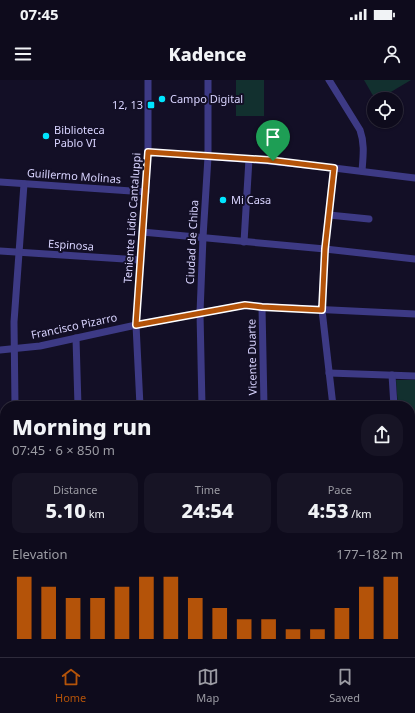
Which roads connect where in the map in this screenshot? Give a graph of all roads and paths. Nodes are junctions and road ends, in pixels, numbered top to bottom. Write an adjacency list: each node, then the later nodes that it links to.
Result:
1 (148, 80): 4 (street, Teniente Lidio Cantaluppi)
2 (208, 80): 5 (street, Ciudad de Chiba)
3 (329, 80): 8 (street)
4 (148, 152): 5 (street); 12 (street, Teniente Lidio Cantaluppi)
5 (208, 157): 6 (street); 16 (street, Ciudad de Chiba)
6 (249, 159): 7 (street); 17 (street)
7 (334, 168): 8 (street); 13 (street)
8 (362, 171): 9 (street)
9 (415, 178)
10 (0, 182): 11 (street, Guillermo Molinas)
11 (24, 184): 12 (street, Guillermo Molinas); 20 (street)
12 (146, 192): 15 (street, Teniente Lidio Cantaluppi)
13 (329, 215): 14 (street); 18 (street)
14 (368, 219)
15 (142, 232): 16 (street); 22 (street, Teniente Lidio Cantaluppi)
16 (203, 237): 17 (street); 25 (street, Ciudad de Chiba)
17 (244, 242): 18 (street)
18 (325, 249): 21 (street); 24 (street)
19 (0, 251): 20 (street, Espinosa)
20 (19, 252): 22 (street, Espinosa); 29 (street)
21 (415, 259)
22 (140, 260): 27 (street, Teniente Lidio Cantaluppi)
23 (262, 307): 24 (street, Francisco Pizarro); 25 (street, Francisco Pizarro); 38 (street, Vicente Duarte)
24 (322, 310): 26 (street, Francisco Pizarro); 31 (street)
25 (200, 313): 27 (street, Francisco Pizarro); 37 (street, Ciudad de Chiba)
26 (415, 314)
27 (136, 325): 28 (street, Francisco Pizarro); 36 (street, Teniente Lidio Cantaluppi)
28 (76, 338): 29 (street, Francisco Pizarro); 35 (street)
29 (14, 349): 30 (street, Francisco Pizarro); 34 (street)
30 (0, 350)
31 (329, 373): 32 (street); 39 (street)
32 (392, 375): 33 (street); 40 (street)
33 (415, 376)
34 (16, 401)
35 (78, 401)
36 (140, 401)
37 (202, 401)
38 (264, 401)
39 (332, 401)
40 (394, 401)

